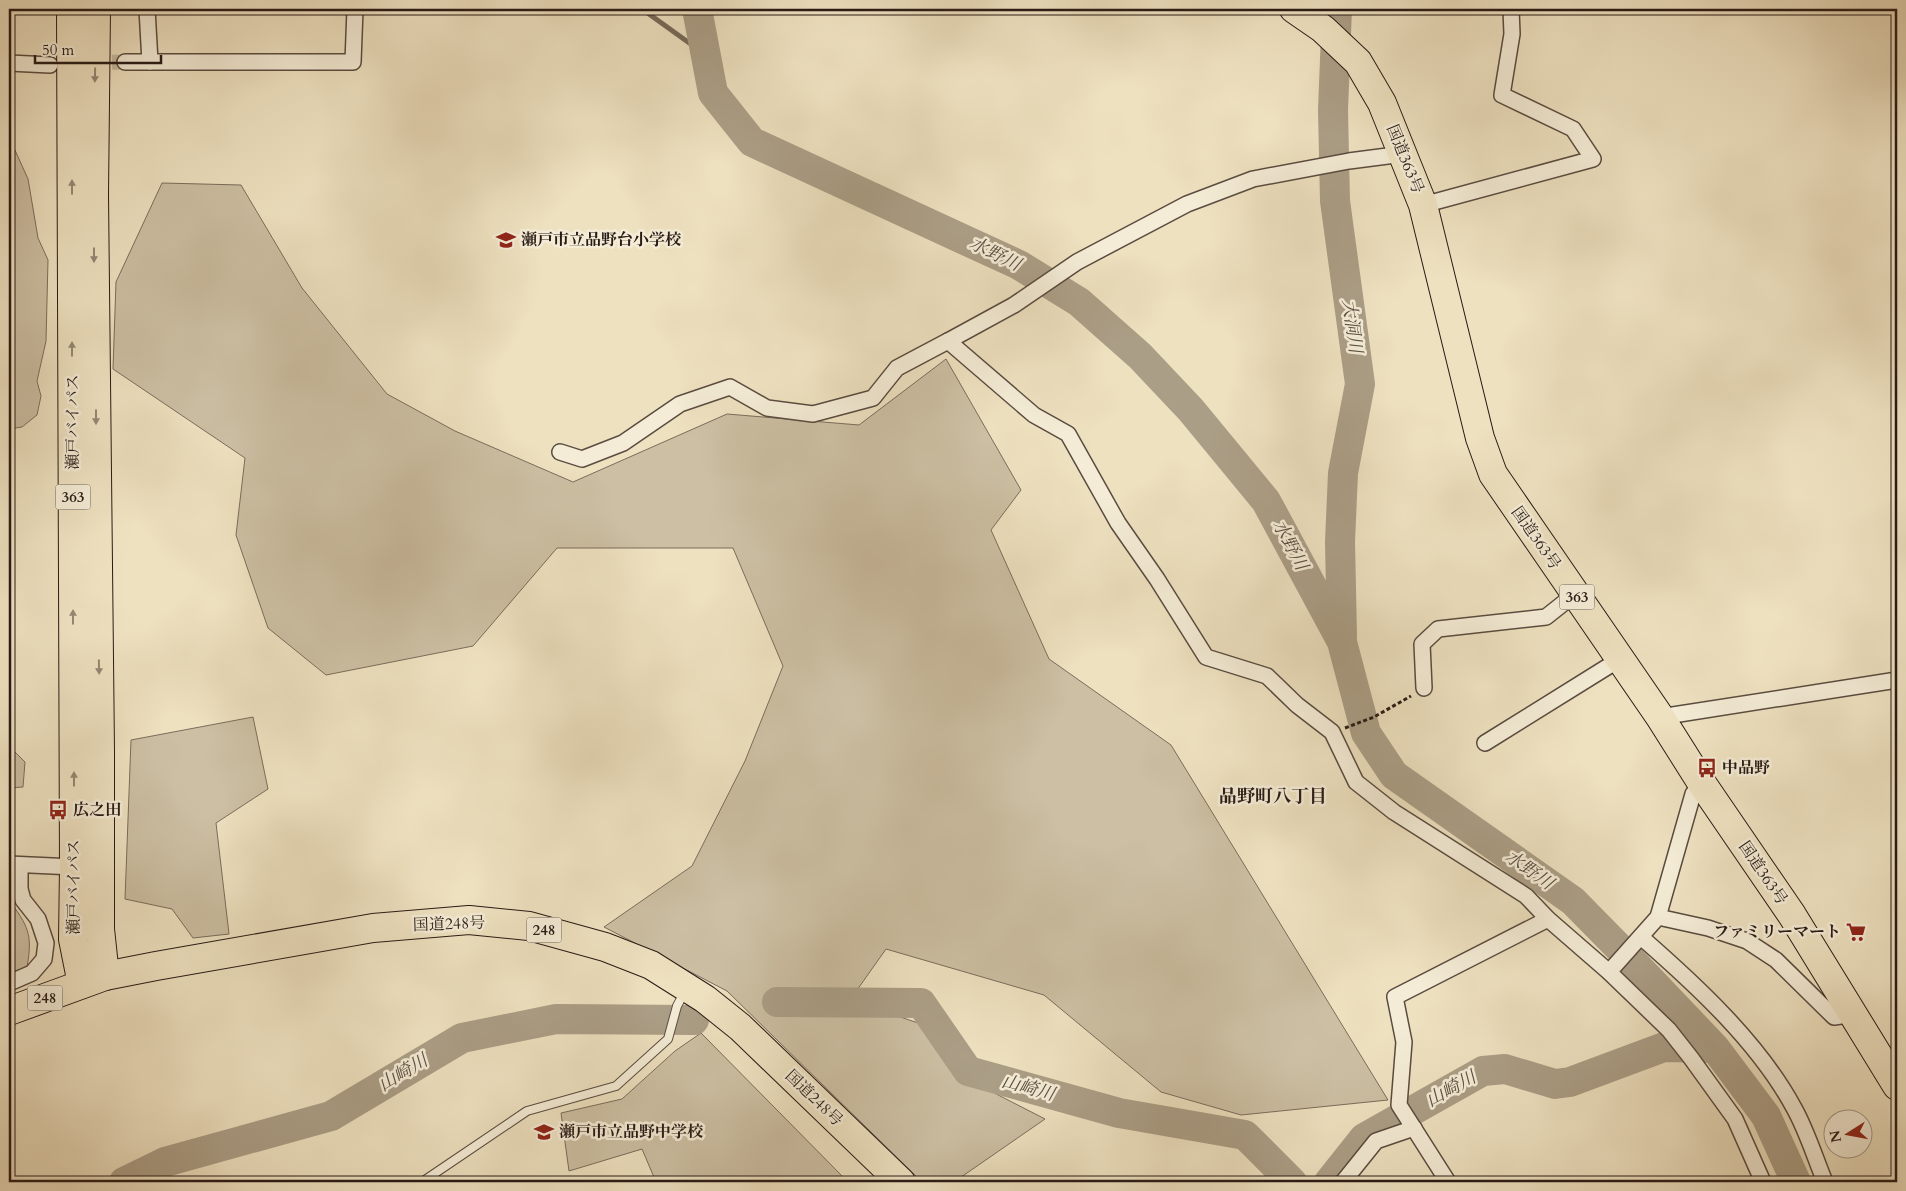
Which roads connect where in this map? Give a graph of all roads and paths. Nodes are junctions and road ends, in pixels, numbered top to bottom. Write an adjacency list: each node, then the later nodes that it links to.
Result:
1 (71, 9): 24 (highway, 瀬戸バイパス / 363, one-way to 1)
2 (96, 9): 29 (highway, 瀬戸バイパス / 363, one-way to 29)
3 (147, 9): 8 (street)
4 (355, 9): 8 (street)
5 (1294, 9): 11 (highway, 国道363号 / 363)
6 (1511, 9): 12 (street)
7 (125, 62): 8 (street)
8 (150, 62)
9 (9, 63): 10 (street)
10 (50, 65)
11 (1403, 154): 12 (highway, 国道363号 / 363); 13 (street)
12 (1423, 205): 15 (highway, 国道363号 / 363)
13 (948, 341): 14 (street); 20 (street)
14 (560, 452)
15 (1575, 594): 16 (highway, 国道363号 / 363); 18 (street)
16 (1620, 659): 19 (highway, 国道363号 / 363); 21 (street)
17 (1897, 680): 19 (street)
18 (1424, 688): 20 (path)
19 (1660, 717): 22 (highway, 国道363号 / 363)
20 (1332, 732): 26 (street)
21 (1485, 743)
22 (1701, 782): 25 (street); 33 (highway, 国道363号 / 363)
23 (14, 865): 24 (street); 30 (street)
24 (74, 867): 29 (highway, 瀬戸バイパス / 363)
25 (1658, 917): 27 (street); 33 (street)
26 (1548, 919): 28 (street); 35 (street)
27 (1641, 937): 28 (street); 41 (street)
28 (1609, 972): 40 (street)
29 (93, 981): 31 (highway, 国道248号 / 248); 32 (highway, 国道248号 / 248)
30 (9, 983)
31 (682, 997): 36 (lane); 37 (highway, 国道248号 / 248)
32 (9, 1011)
33 (1854, 1014): 34 (highway, 国道363号 / 363)
34 (1897, 1086)
35 (1414, 1128): 38 (street); 39 (street)
36 (422, 1182)
37 (902, 1182)
38 (1343, 1182)
39 (1448, 1182)
40 (1763, 1182)
41 (1825, 1182)

